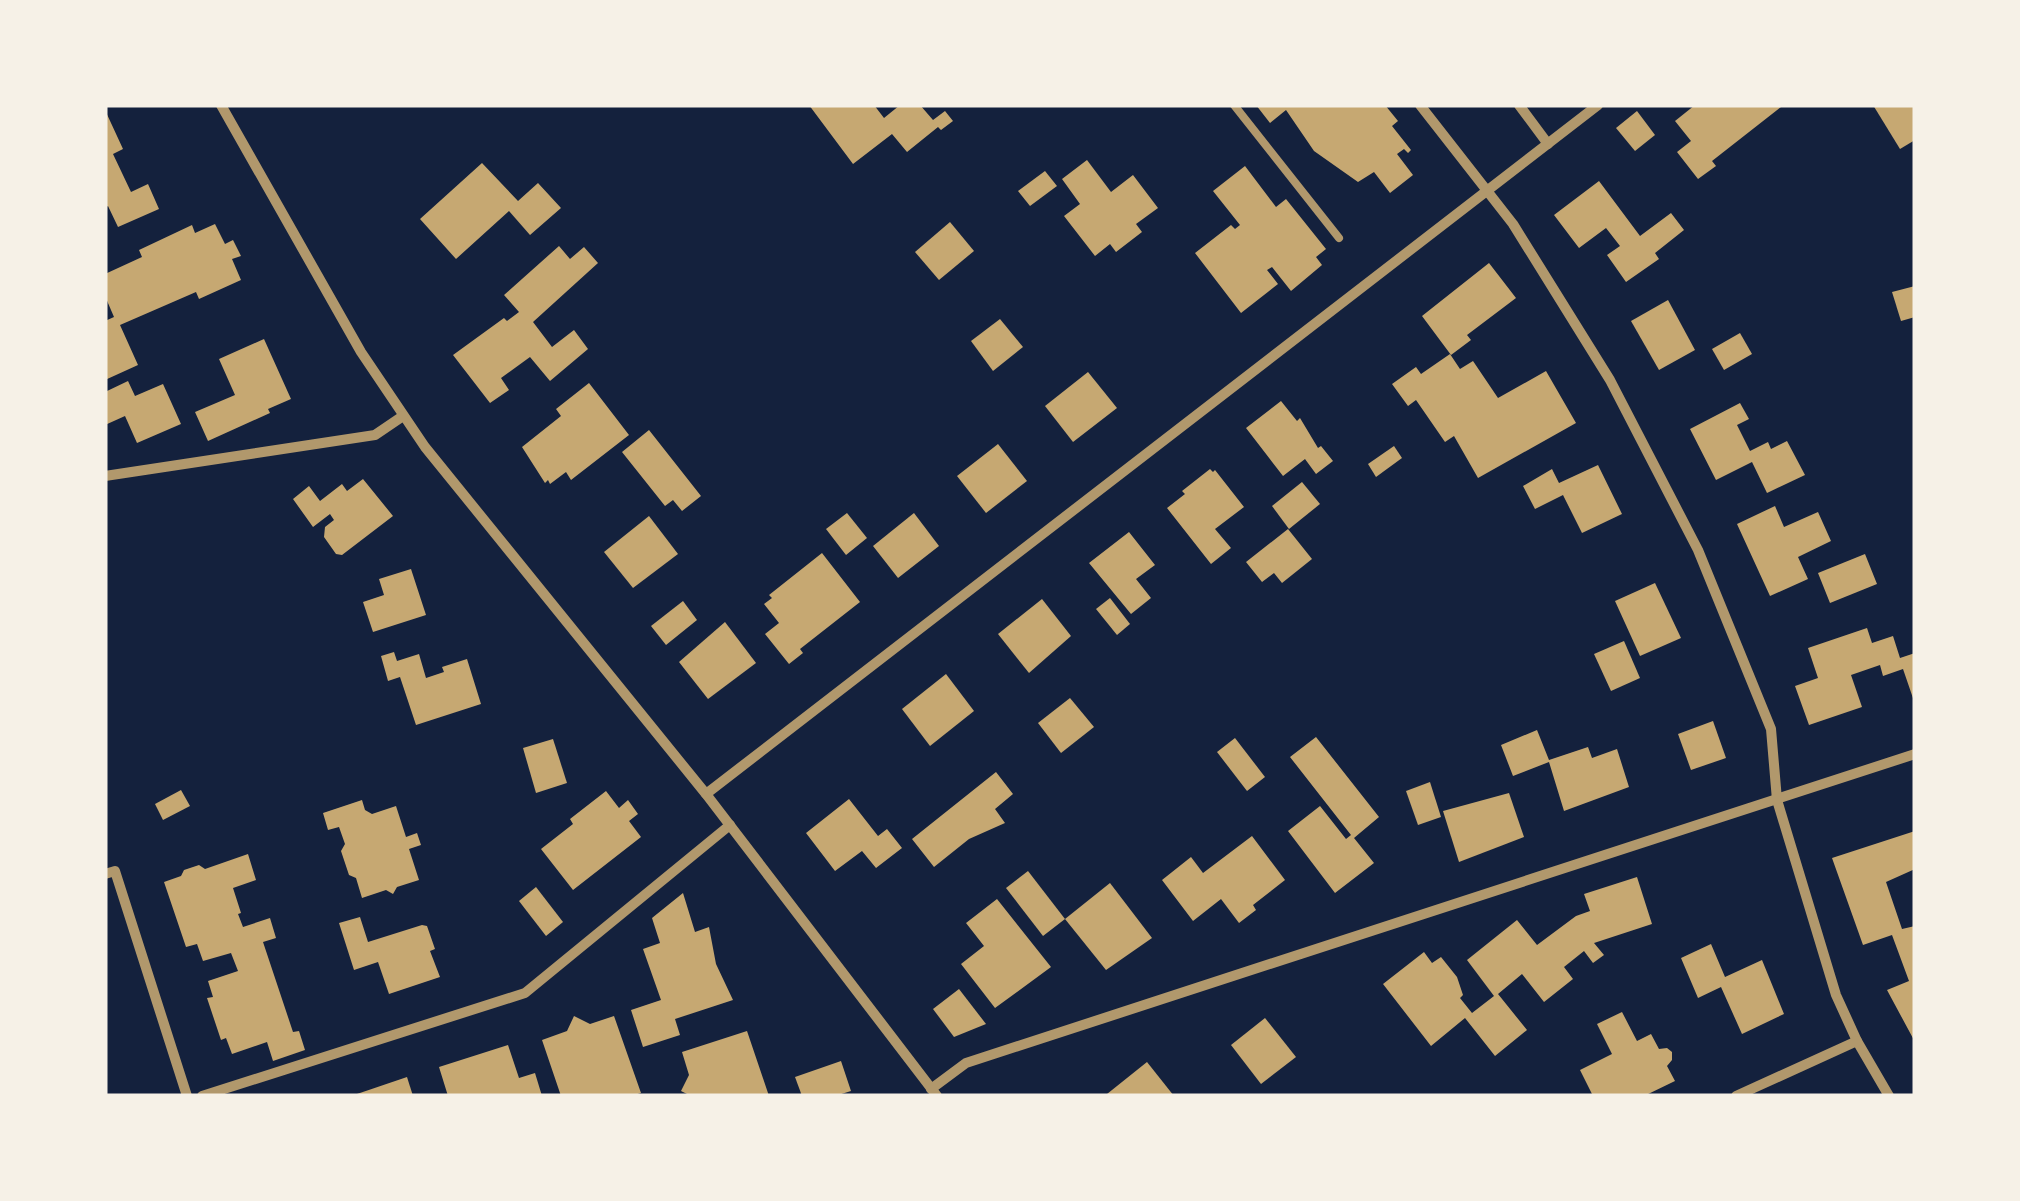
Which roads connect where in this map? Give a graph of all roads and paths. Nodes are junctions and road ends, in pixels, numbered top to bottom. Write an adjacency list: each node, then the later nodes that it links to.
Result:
1 (221, 105): 9 (street)
2 (1234, 105): 8 (lane)
3 (1420, 105): 7 (street)
4 (1519, 105): 6 (street)
5 (1598, 105): 6 (street)
6 (1548, 144): 7 (street)
7 (1488, 192): 12 (street); 13 (street)
8 (1339, 238)
9 (403, 416): 10 (street); 12 (street)
10 (105, 476)
11 (1915, 754): 13 (street)
12 (706, 794): 14 (street)
13 (1777, 800): 16 (street); 17 (street)
14 (730, 825): 17 (street); 19 (street)
15 (105, 874): 18 (street)
16 (1856, 1041): 20 (street); 21 (street)
17 (934, 1092)
18 (188, 1096)
19 (202, 1096)
20 (1736, 1096)
21 (1889, 1096)

